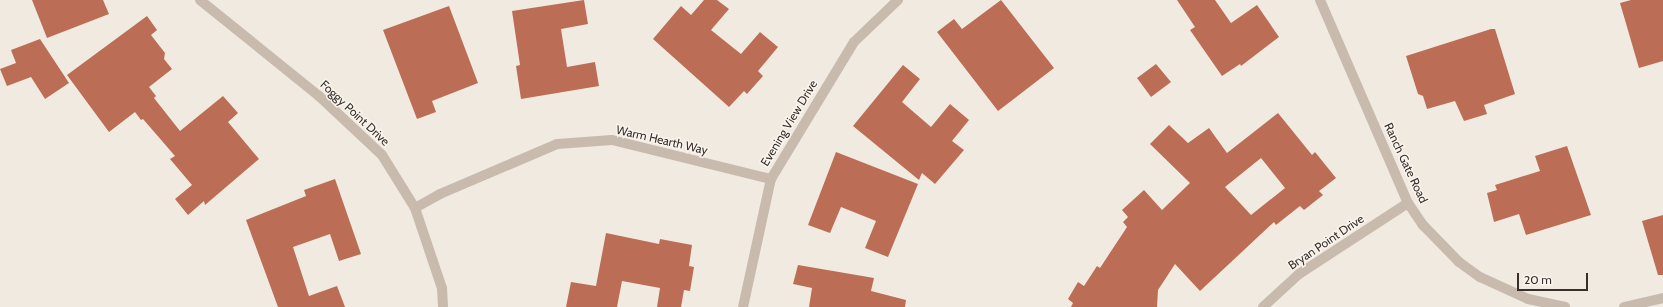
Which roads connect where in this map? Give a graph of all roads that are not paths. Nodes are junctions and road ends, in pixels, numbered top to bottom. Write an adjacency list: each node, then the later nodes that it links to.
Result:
1 (200, 0): 6 (street, Foggy Point Drive)
2 (898, 0): 4 (street, Evening View Drive)
3 (1320, 0): 5 (street, Ranch Gate Road)
4 (771, 178): 6 (street, Warm Hearth Way); 9 (street, Evening View Drive)
5 (1408, 203): 10 (street, Bryan Point Drive); 11 (street, Ranch Gate Road)
6 (415, 208): 8 (street, Foggy Point Drive)
7 (1663, 298): 12 (street)
8 (444, 307)
9 (743, 307)
10 (1263, 307)
11 (1565, 307)
12 (1624, 307)

